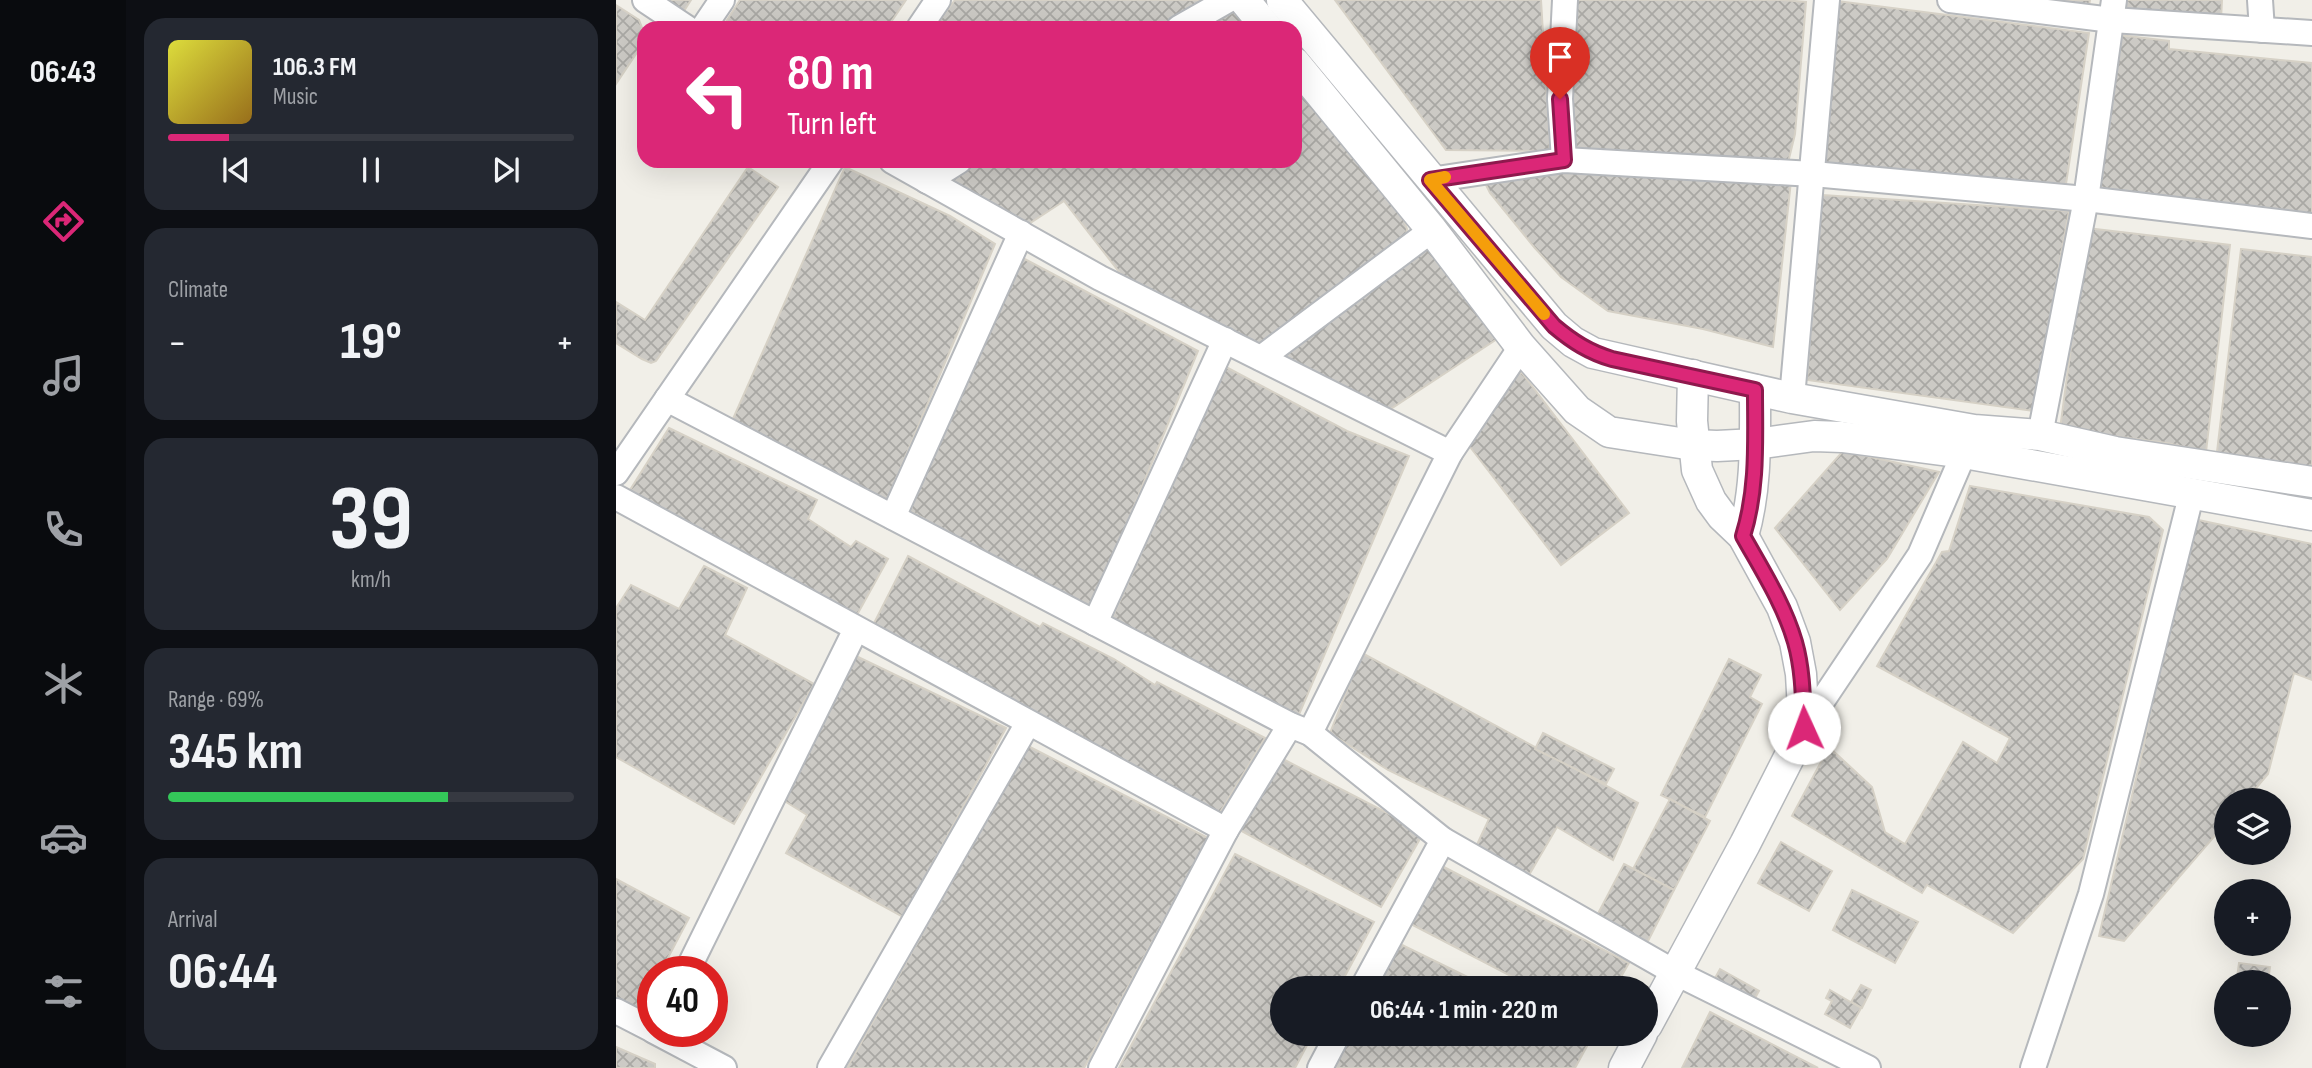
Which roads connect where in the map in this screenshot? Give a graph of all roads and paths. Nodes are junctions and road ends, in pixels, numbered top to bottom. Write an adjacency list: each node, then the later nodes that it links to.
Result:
1 (645, 0): 12 (street)
2 (722, 0): 13 (street)
3 (938, 0): 14 (street)
4 (1228, 0): 15 (street)
5 (1244, 0): 16 (street)
6 (1282, 0): 17 (street)
7 (1565, 0): 22 (street)
8 (1826, 0): 26 (street)
9 (1950, 0): 11 (street)
10 (2260, 0): 19 (street)
11 (2113, 10): 19 (street); 29 (street)
12 (676, 21)
13 (708, 21)
14 (924, 21)
15 (1191, 21)
16 (1261, 21)
17 (1299, 21)
18 (1302, 24): 27 (street)
19 (2262, 30): 20 (street)
20 (2312, 33)
21 (1302, 72): 31 (street)
22 (1564, 160): 26 (street); 27 (street)
23 (826, 168): 39 (street)
24 (904, 168): 28 (street)
25 (947, 168): 28 (street)
26 (1813, 174): 29 (street); 38 (street)
27 (1430, 180): 36 (street)
28 (927, 181): 32 (street)
29 (2086, 199): 30 (street); 40 (street)
30 (2312, 226)
31 (1432, 230): 34 (street); 35 (street)
32 (1021, 233): 33 (street); 50 (street)
33 (1225, 340): 35 (street); 52 (street)
34 (1521, 347): 42 (street); 43 (street)
35 (1261, 358): 43 (street)
36 (1693, 375): 37 (street); 42 (street)
37 (1755, 390): 38 (street); 41 (street)
38 (1793, 398): 40 (street)
39 (667, 399): 45 (street); 50 (street)
40 (2040, 435): 46 (street)
41 (1756, 444): 42 (street); 44 (street); 51 (street)
42 (1693, 445): 51 (street)
43 (1450, 453): 56 (street)
44 (1964, 453): 47 (street); 55 (street)
45 (616, 472)
46 (2312, 482)
47 (2192, 492): 49 (street); 74 (street)
48 (616, 497): 53 (street)
49 (2312, 515)
50 (893, 517): 52 (street)
51 (1743, 536): 55 (street)
52 (1095, 623): 56 (street)
53 (856, 629): 54 (street); 59 (street)
54 (1028, 723): 57 (street); 69 (street)
55 (1804, 728): 60 (street)
56 (1300, 729): 57 (street); 58 (street)
57 (1226, 830): 70 (street)
58 (1443, 840): 60 (street); 61 (street)
59 (694, 956)
60 (1674, 972): 62 (street); 73 (street)
61 (1370, 976)
62 (1658, 1003)
63 (616, 1011): 64 (street)
64 (637, 1022)
65 (1332, 1046): 71 (street)
66 (1636, 1046): 72 (street)
67 (685, 1047): 68 (street)
68 (724, 1068)
69 (830, 1068)
70 (1101, 1068)
71 (1320, 1068)
72 (1624, 1068)
73 (1868, 1068)
74 (2033, 1068)

